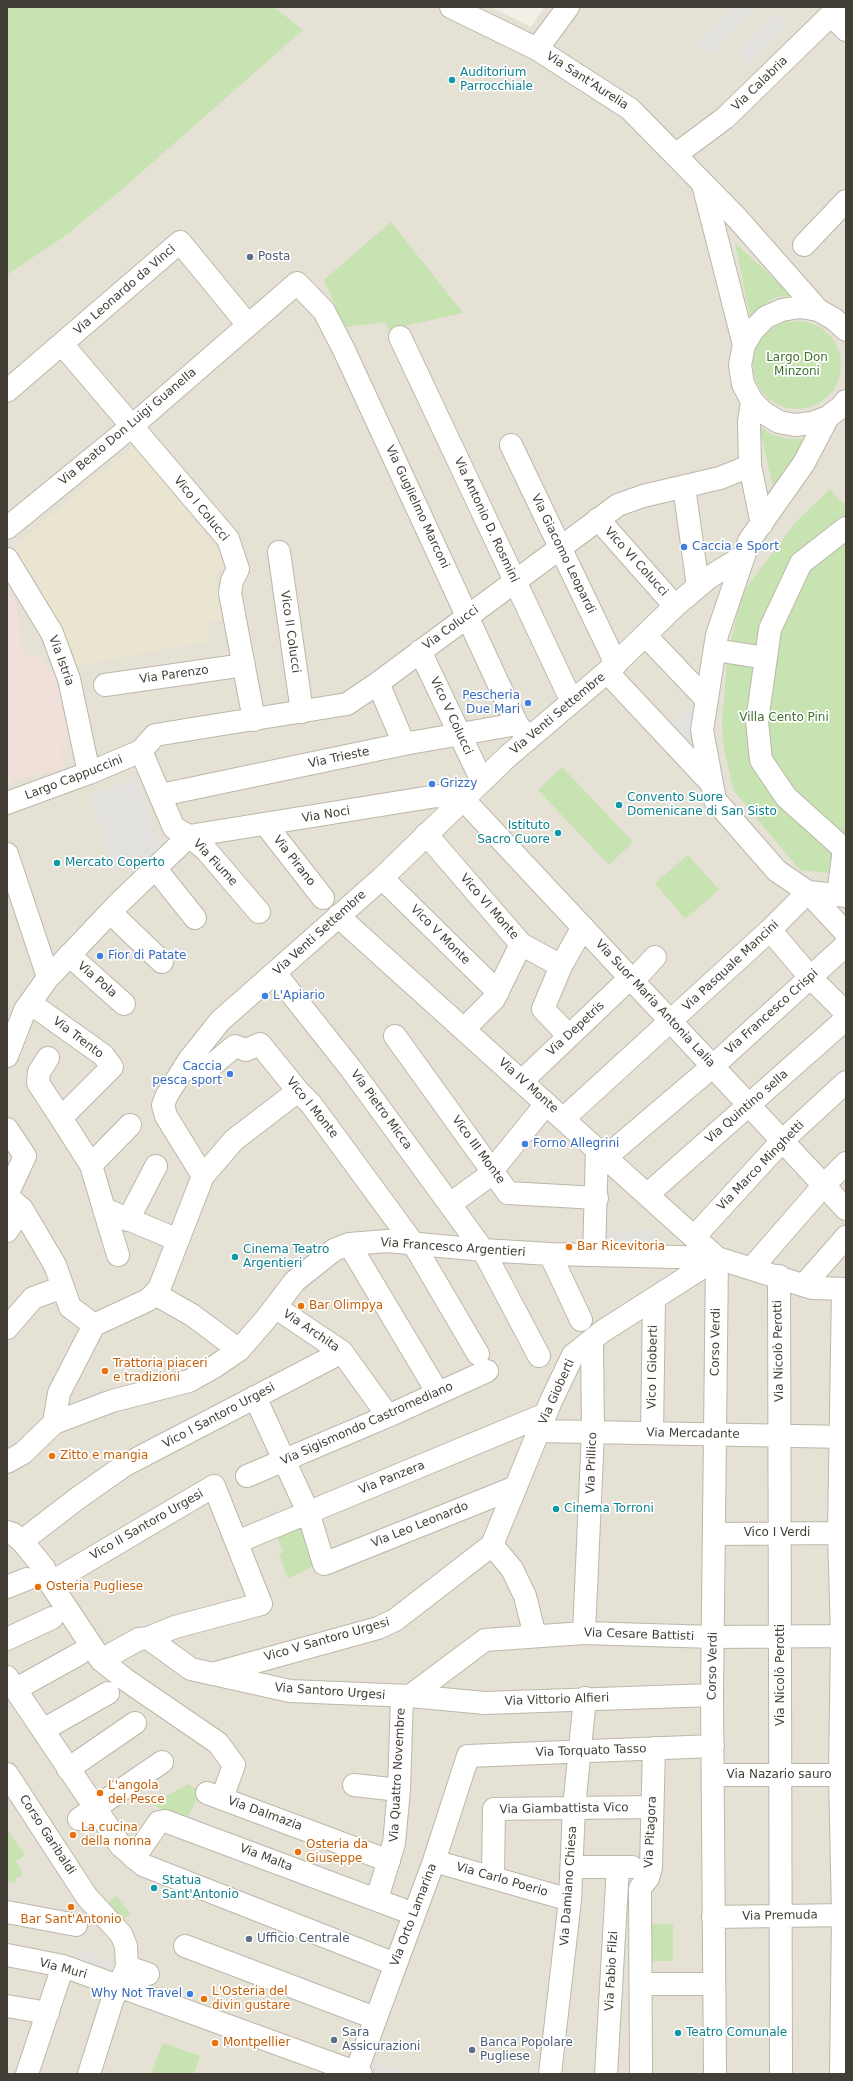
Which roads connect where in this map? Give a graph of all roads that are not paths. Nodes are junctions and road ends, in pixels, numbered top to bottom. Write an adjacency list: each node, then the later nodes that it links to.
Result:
1 (451, 7): 4 (street, Via Sant'Aurelia)
2 (568, 7): 4 (street)
3 (839, 18): 5 (street, Via Calabria)
4 (537, 49): 5 (street, Via Sant'Aurelia)
5 (675, 155): 6 (street, Via Sant'Aurelia)
6 (702, 183): 10 (street, Via Sant'Aurelia); 15 (street, Via Sant'Aurelia)
7 (846, 201): 8 (street)
8 (804, 245)
9 (297, 283): 11 (street, Via Beato Don Luigi Guanella); 35 (street, Via Guglielmo Marconi)
10 (818, 310): 12 (street); 15 (street)
11 (248, 325): 14 (street, Via Leonardo da Vinci); 20 (street, Via Beato Don Luigi Guanella)
12 (846, 330)
13 (400, 337): 32 (street, Via Antonio D. Rosmini)
14 (62, 344): 16 (street, Via Leonardo da Vinci); 20 (street, Vico I Colucci)
15 (744, 345): 17 (street)
16 (7, 391)
17 (752, 401): 19 (street); 22 (street)
18 (846, 401): 19 (street)
19 (828, 418): 25 (street)
20 (132, 426): 26 (street, Via Beato Don Luigi Guanella); 41 (street, Vico I Colucci)
21 (511, 445): 28 (street, Via Giacomo Leopardi)
22 (750, 466): 23 (street, Via Colucci); 25 (street)
23 (684, 487): 24 (street, Via Colucci); 33 (street)
24 (598, 519): 28 (street, Via Colucci); 34 (street, Vico VI Colucci)
25 (762, 524): 30 (street)
26 (7, 528)
27 (846, 528): 40 (street)
28 (560, 548): 32 (street, Via Colucci); 42 (street, Via Giacomo Leopardi)
29 (279, 552): 47 (street, Vico II Colucci)
30 (744, 556): 33 (street, Via Venti Settembre); 36 (street)
31 (7, 559): 53 (street, Via Istria)
32 (515, 582): 35 (street, Via Colucci); 46 (street, Via Antonio D. Rosmini)
33 (703, 582): 34 (street, Via Venti Settembre); 36 (street)
34 (675, 606): 37 (street, Via Venti Settembre)
35 (468, 615): 38 (street, Via Colucci); 49 (street, Via Guglielmo Marconi)
36 (721, 622): 45 (street)
37 (646, 635): 42 (street, Via Venti Settembre); 45 (street)
38 (420, 651): 43 (street, Via Colucci); 50 (street, Vico V Colucci)
39 (728, 652): 40 (street)
40 (766, 658): 62 (street)
41 (244, 665): 44 (street, Via Parenzo); 48 (street, Vico I Colucci)
42 (612, 668): 46 (street, Via Venti Settembre); 55 (street, Via Giacomo Leopardi)
43 (378, 684): 47 (street, Via Colucci); 51 (street)
44 (105, 685)
45 (707, 700): 55 (street)
46 (572, 702): 49 (street, Via Venti Settembre)
47 (302, 712): 48 (street, Via Colucci)
48 (254, 720): 52 (street, Via Colucci)
49 (523, 731): 50 (street, Via Trieste); 54 (street, Via Venti Settembre)
50 (459, 734): 51 (street, Via Trieste); 54 (street, Vico V Colucci)
51 (404, 744): 56 (street, Via Trieste)
52 (141, 751): 53 (street, Largo Cappuccini); 56 (street, Via Fiume)
53 (90, 773): 58 (street, Largo Cappuccini)
54 (482, 781): 57 (street, Via Venti Settembre)
55 (712, 784): 66 (street)
56 (161, 795): 61 (street, Via Fiume)
57 (463, 799): 59 (street, Via Noci); 60 (street, Via Venti Settembre); 73 (street, Via Suor Maria Antonia Lalia)
58 (7, 804)
59 (266, 824): 61 (street, Via Noci); 68 (street, Via Pirano)
60 (426, 834): 65 (street, Via Venti Settembre); 76 (street, Vico VI Monte)
61 (189, 836): 64 (street); 69 (street, Via Fiume)
62 (845, 848): 67 (street)
63 (8, 862): 84 (street)
64 (155, 868): 70 (street); 72 (street)
65 (382, 878): 71 (street, Via Venti Settembre); 86 (street, Vico V Monte)
66 (808, 892): 67 (street); 74 (street, Via Pasquale Mancini); 75 (street)
67 (842, 895)
68 (323, 898)
69 (259, 912)
70 (111, 913): 78 (street); 80 (street)
71 (338, 916): 82 (street, Via Venti Settembre); 92 (street, Via IV Monte)
72 (196, 918)
73 (583, 927): 81 (street); 85 (street, Via Suor Maria Antonia Lalia)
74 (770, 930): 83 (street); 91 (street, Via Pasquale Mancini)
75 (846, 933)
76 (521, 944): 81 (street, Vico VI Monte); 86 (street)
77 (846, 945): 83 (street, Via Francesco Crispi)
78 (69, 955): 84 (street); 88 (street, Via Pola)
79 (655, 958): 85 (street, Via Depetris)
80 (162, 962)
81 (561, 966): 94 (street)
82 (275, 974): 98 (street, Via Venti Settembre); 119 (street, Via Pietro Micca)
83 (810, 977): 89 (street); 97 (street, Via Francesco Crispi)
84 (48, 978): 87 (street)
85 (632, 980): 91 (street, Via Suor Maria Antonia Lalia); 94 (street, Via Depetris)
86 (498, 992): 92 (street)
87 (30, 1003): 95 (street); 104 (street, Via Trento)
88 (124, 1004)
89 (846, 1013)
90 (846, 1019): 103 (street, Via Quintino sella)
91 (671, 1021): 97 (street, Via Suor Maria Antonia Lalia); 105 (street, Via Pasquale Mancini)
92 (464, 1029): 99 (street, Via IV Monte)
93 (395, 1036): 113 (street, Vico III Monte)
94 (569, 1036): 99 (street, Via Depetris)
95 (7, 1056)
96 (48, 1058): 104 (street)
97 (713, 1066): 103 (street, Via Suor Maria Antonia Lalia); 109 (street, Via Francesco Crispi)
98 (184, 1068): 101 (street, Vico I Monte); 114 (street, Via Venti Settembre)
99 (522, 1081): 102 (street, Via IV Monte)
100 (846, 1082): 108 (street, Via Marco Minghetti)
101 (298, 1091): 114 (street); 127 (street, Vico I Monte)
102 (546, 1104): 105 (street, Via IV Monte); 113 (street)
103 (750, 1106): 108 (street, Via Suor Maria Antonia Lalia); 116 (street, Via Quintino sella)
104 (61, 1118): 111 (street)
105 (564, 1118): 109 (street, Via IV Monte)
106 (130, 1125): 111 (street)
107 (7, 1129): 118 (street)
108 (782, 1141): 115 (street, Via Suor Maria Antonia Lalia); 124 (street, Via Marco Minghetti)
109 (602, 1153): 116 (street, Via IV Monte); 117 (street)
110 (846, 1163): 115 (street)
111 (91, 1165): 120 (street)
112 (156, 1166): 122 (street)
113 (491, 1169): 117 (street, Vico III Monte); 119 (street)
114 (203, 1176): 126 (street)
115 (824, 1185): 121 (street, Via Suor Maria Antonia Lalia); 134 (street)
116 (648, 1194): 124 (street, Via IV Monte)
117 (597, 1198): 132 (street)
118 (12, 1200): 123 (street); 137 (street)
119 (450, 1204): 129 (street, Via Pietro Micca)
120 (104, 1209): 122 (street); 131 (street)
121 (846, 1209)
122 (128, 1220): 126 (street)
123 (7, 1231)
124 (695, 1236): 133 (street, Via IV Monte)
125 (846, 1237): 136 (street)
126 (178, 1240): 139 (street)
127 (413, 1243): 128 (street, Via Francesco Argentieri); 129 (street, Via Francesco Argentieri); 149 (street, Vico I Monte)
128 (349, 1244): 141 (street, Via Francesco Argentieri); 150 (street)
129 (483, 1250): 130 (street, Via Francesco Argentieri); 148 (street, Via Pietro Micca)
130 (550, 1254): 132 (street, Via Francesco Argentieri); 142 (street)
131 (118, 1255)
132 (594, 1255): 133 (street, Via Francesco Argentieri)
133 (717, 1258): 134 (street, Via Francesco Argentieri); 140 (street, Via Gioberti); 157 (street, Corso Verdi)
134 (751, 1269): 135 (street, Via Francesco Argentieri)
135 (779, 1276): 136 (street, Via Francesco Argentieri); 158 (street, Via Nicolò Perotti)
136 (804, 1285): 138 (street, Via Francesco Argentieri)
137 (62, 1287): 143 (street); 144 (street)
138 (844, 1289): 159 (street)
139 (155, 1294): 143 (street); 146 (street)
140 (654, 1300): 145 (street, Via Gioberti); 156 (street, Vico I Gioberti)
141 (275, 1307): 146 (street, Via Francesco Argentieri); 147 (street, Via Archita)
142 (581, 1320)
143 (94, 1325): 154 (street)
144 (7, 1328)
145 (592, 1342): 153 (street, Via Gioberti); 155 (street, Via Prillico)
146 (239, 1350): 154 (street, Via Francesco Argentieri)
147 (342, 1352): 151 (street, Vico I Santoro Urgesi); 152 (street, Via Archita)
148 (539, 1356)
149 (483, 1362): 150 (street, Via Sigismondo Castromediano)
150 (438, 1393): 152 (street, Via Sigismondo Castromediano)
151 (255, 1397): 161 (street); 168 (street, Vico I Santoro Urgesi)
152 (388, 1416): 161 (street, Via Sigismondo Castromediano)
153 (542, 1422): 155 (street, Via Mercadante); 163 (street, Via Gioberti); 164 (street, Via Panzera)
154 (54, 1423): 160 (street)
155 (594, 1432): 156 (street, Via Mercadante); 175 (street, Via Prillico)
156 (652, 1433): 157 (street, Via Mercadante)
157 (715, 1434): 158 (street, Via Mercadante); 166 (street, Corso Verdi)
158 (780, 1435): 159 (street, Via Mercadante); 167 (street, Via Nicolò Perotti)
159 (843, 1437): 165 (street)
160 (8, 1459)
161 (284, 1461): 162 (street, Via Sigismondo Castromediano); 164 (street)
162 (247, 1476)
163 (516, 1487): 164 (street, Via Leo Leonardo); 170 (street, Via Gioberti)
164 (308, 1512): 169 (street, Via Panzera)
165 (839, 1533): 167 (street, Vico I Verdi); 178 (street)
166 (714, 1534): 167 (street, Vico I Verdi); 179 (street, Corso Verdi)
167 (780, 1534): 177 (street, Via Nicolò Perotti)
168 (14, 1536): 172 (street)
169 (237, 1542): 172 (street, Vico II Santoro Urgesi); 180 (street)
170 (492, 1545): 176 (street); 184 (street, Vico V Santoro Urgesi)
171 (27, 1578): 173 (street)
172 (50, 1583): 183 (street)
173 (7, 1588)
174 (52, 1618): 181 (street)
175 (584, 1633): 176 (street, Via Cesare Battisti); 179 (street, Via Cesare Battisti)
176 (535, 1636): 188 (street, Via Cesare Battisti)
177 (781, 1636): 178 (street, Via Cesare Battisti); 179 (street, Via Cesare Battisti); 201 (street, Via Nicolò Perotti)
178 (842, 1636): 200 (street)
179 (713, 1637): 187 (street, Corso Verdi)
180 (148, 1638): 183 (street); 184 (street, Via Santoro Urgesi)
181 (7, 1639)
182 (79, 1654): 185 (street)
183 (101, 1660): 207 (street, Via Dalmazia)
184 (211, 1675): 188 (street, Via Santoro Urgesi)
185 (11, 1683): 191 (street)
186 (108, 1693): 191 (street)
187 (712, 1695): 189 (street, Via Vittorio Alfieri); 192 (street, Corso Verdi)
188 (406, 1696): 189 (street, Via Vittorio Alfieri); 203 (street, Via Quattro Novembre)
189 (585, 1698): 194 (street, Via Damiano Chiesa)
190 (135, 1724): 197 (street)
191 (43, 1730): 197 (street)
192 (713, 1746): 193 (street, Via Torquato Tasso); 199 (street, Corso Verdi)
193 (654, 1748): 194 (street, Via Torquato Tasso); 205 (street, Via Pitagora)
194 (580, 1752): 195 (street, Via Torquato Tasso); 204 (street, Via Damiano Chiesa)
195 (468, 1756): 208 (street, Via Orto Lamarina)
196 (162, 1762): 206 (street)
197 (68, 1769): 206 (street)
198 (7, 1774): 226 (street, Corso Garibaldi)
199 (713, 1775): 201 (street, Via Nazario sauro); 220 (street, Corso Verdi)
200 (843, 1775): 201 (street, Via Nazario sauro); 218 (street)
201 (781, 1776): 219 (street, Via Nicolò Perotti)
202 (354, 1785): 203 (street)
203 (399, 1790): 207 (street, Via Quattro Novembre)
204 (574, 1808): 205 (street, Via Giambattista Vico); 210 (street, Via Damiano Chiesa); 213 (street, Via Giambattista Vico)
205 (652, 1808): 212 (street, Via Pitagora)
206 (87, 1814): 209 (street)
207 (389, 1861): 214 (street, Via Quattro Novembre)
208 (434, 1861): 213 (street, Via Carlo Poerio); 217 (street, Via Orto Lamarina)
209 (138, 1862): 214 (street, Via Malta); 224 (street)
210 (573, 1867): 211 (street); 215 (street, Via Damiano Chiesa)
211 (618, 1867): 212 (street); 238 (street, Via Fabio Filzi)
212 (651, 1867): 228 (street, Via Pitagora)
213 (493, 1877): 215 (street, Via Carlo Poerio)
214 (377, 1900): 217 (street, Via Malta)
215 (570, 1900): 237 (street, Via Damiano Chiesa)
216 (7, 1912): 221 (street)
217 (414, 1914): 224 (street, Via Orto Lamarina)
218 (844, 1915): 219 (street, Via Premuda); 242 (street)
219 (781, 1916): 220 (street, Via Premuda); 241 (street, Via Nicolò Perotti)
220 (713, 1917): 229 (street, Corso Verdi)
221 (76, 1925)
222 (185, 1946): 233 (street)
223 (7, 1955): 225 (street, Via Muri)
224 (395, 1964): 233 (street, Via Orto Lamarina)
225 (63, 1966): 230 (street, Via Muri); 232 (street)
226 (127, 1967): 227 (street); 230 (street)
227 (148, 1974)
228 (641, 1984): 229 (street); 239 (street, Via Pitagora)
229 (714, 1984): 240 (street, Corso Verdi)
230 (117, 1986): 234 (street, Via Muri); 236 (street)
231 (7, 2006): 232 (street)
232 (48, 2013): 235 (street)
233 (375, 2018): 234 (street, Via Orto Lamarina)
234 (358, 2073)
235 (28, 2074)
236 (89, 2074)
237 (550, 2074)
238 (606, 2074)
239 (641, 2074)
240 (714, 2074)
241 (781, 2074)
242 (841, 2074)

